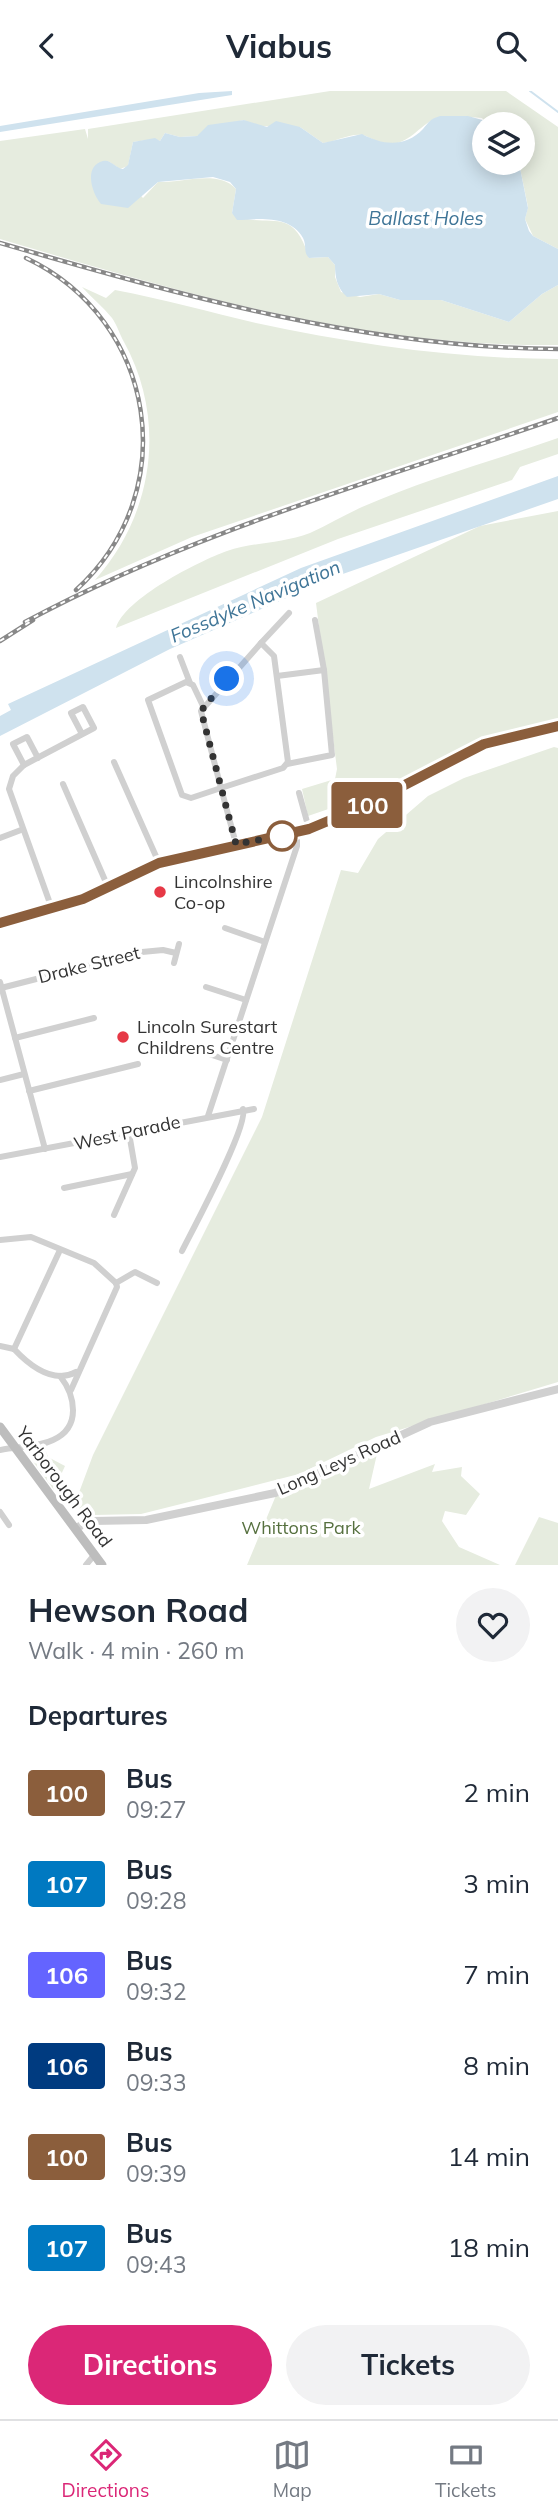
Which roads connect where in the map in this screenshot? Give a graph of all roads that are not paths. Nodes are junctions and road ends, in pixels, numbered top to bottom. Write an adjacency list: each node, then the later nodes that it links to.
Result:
1 (289, 613): 3 (street)
2 (315, 620): 5 (street)
3 (261, 643): 6 (street); 8 (street)
4 (180, 657): 7 (street)
5 (324, 670): 6 (street); 13 (street)
6 (276, 676): 13 (street)
7 (190, 683): 8 (street); 16 (street)
8 (203, 706): 16 (street)
9 (558, 726): 20 (main road)
10 (82, 734): 11 (street)
11 (38, 758): 14 (street); 14 (street)
12 (114, 762): 25 (street)
13 (288, 764): 16 (street)
14 (24, 765): 18 (street)
15 (63, 784): 26 (street)
16 (221, 787): 24 (street)
17 (0, 789): 18 (street)
18 (9, 789): 21 (street)
19 (299, 793): 20 (street)
20 (309, 829): 22 (main road)
21 (21, 830): 23 (street); 27 (street)
22 (297, 833): 24 (main road); 30 (street)
23 (0, 838)
24 (236, 844): 25 (main road)
25 (159, 863): 26 (main road)
26 (108, 887): 27 (main road)
27 (52, 909): 28 (main road)
28 (0, 923)
29 (225, 928): 30 (street)
30 (265, 942): 36 (street)
31 (179, 944): 32 (street)
32 (176, 953): 33 (street); 34 (street, Drake Street)
33 (174, 963)
34 (1, 985): 38 (street)
35 (206, 987): 36 (street)
36 (246, 1000): 42 (street)
37 (94, 1018): 40 (street)
38 (10, 1019): 39 (street); 40 (street)
39 (0, 1022)
40 (15, 1038): 44 (street)
41 (188, 1047): 42 (street)
42 (227, 1060): 49 (street)
43 (138, 1064): 46 (street)
44 (24, 1074): 45 (street); 46 (street)
45 (0, 1080)
46 (29, 1091): 51 (street)
47 (254, 1108): 48 (street, West Parade)
48 (243, 1109): 49 (street, West Parade); 58 (street)
49 (208, 1116): 50 (street, West Parade)
50 (129, 1133): 51 (street, West Parade); 53 (street)
51 (44, 1149): 52 (street, West Parade)
52 (0, 1157)
53 (132, 1174): 54 (street); 55 (street)
54 (64, 1188)
55 (114, 1215)
56 (0, 1241): 57 (street)
57 (60, 1251): 59 (street); 62 (street)
58 (182, 1251)
59 (116, 1283): 60 (street); 63 (street)
60 (157, 1283)
61 (0, 1346): 62 (street)
62 (14, 1349): 64 (street)
63 (77, 1371): 64 (street); 65 (street)
64 (60, 1375): 65 (street)
65 (71, 1389): 68 (street)
66 (558, 1389): 74 (street, Long Leys Road)
67 (0, 1427): 69 (main road, Yarborough Road)
68 (28, 1446): 69 (street); 71 (street)
69 (15, 1447): 70 (street); 71 (main road, Yarborough Road)
70 (0, 1451)
71 (22, 1456): 74 (main road, Yarborough Road)
72 (0, 1512): 73 (street)
73 (9, 1524)
74 (75, 1528): 75 (main road, Yarborough Road)
75 (95, 1555): 76 (street); 77 (main road, Yarborough Road)
76 (86, 1565)
77 (102, 1565)

